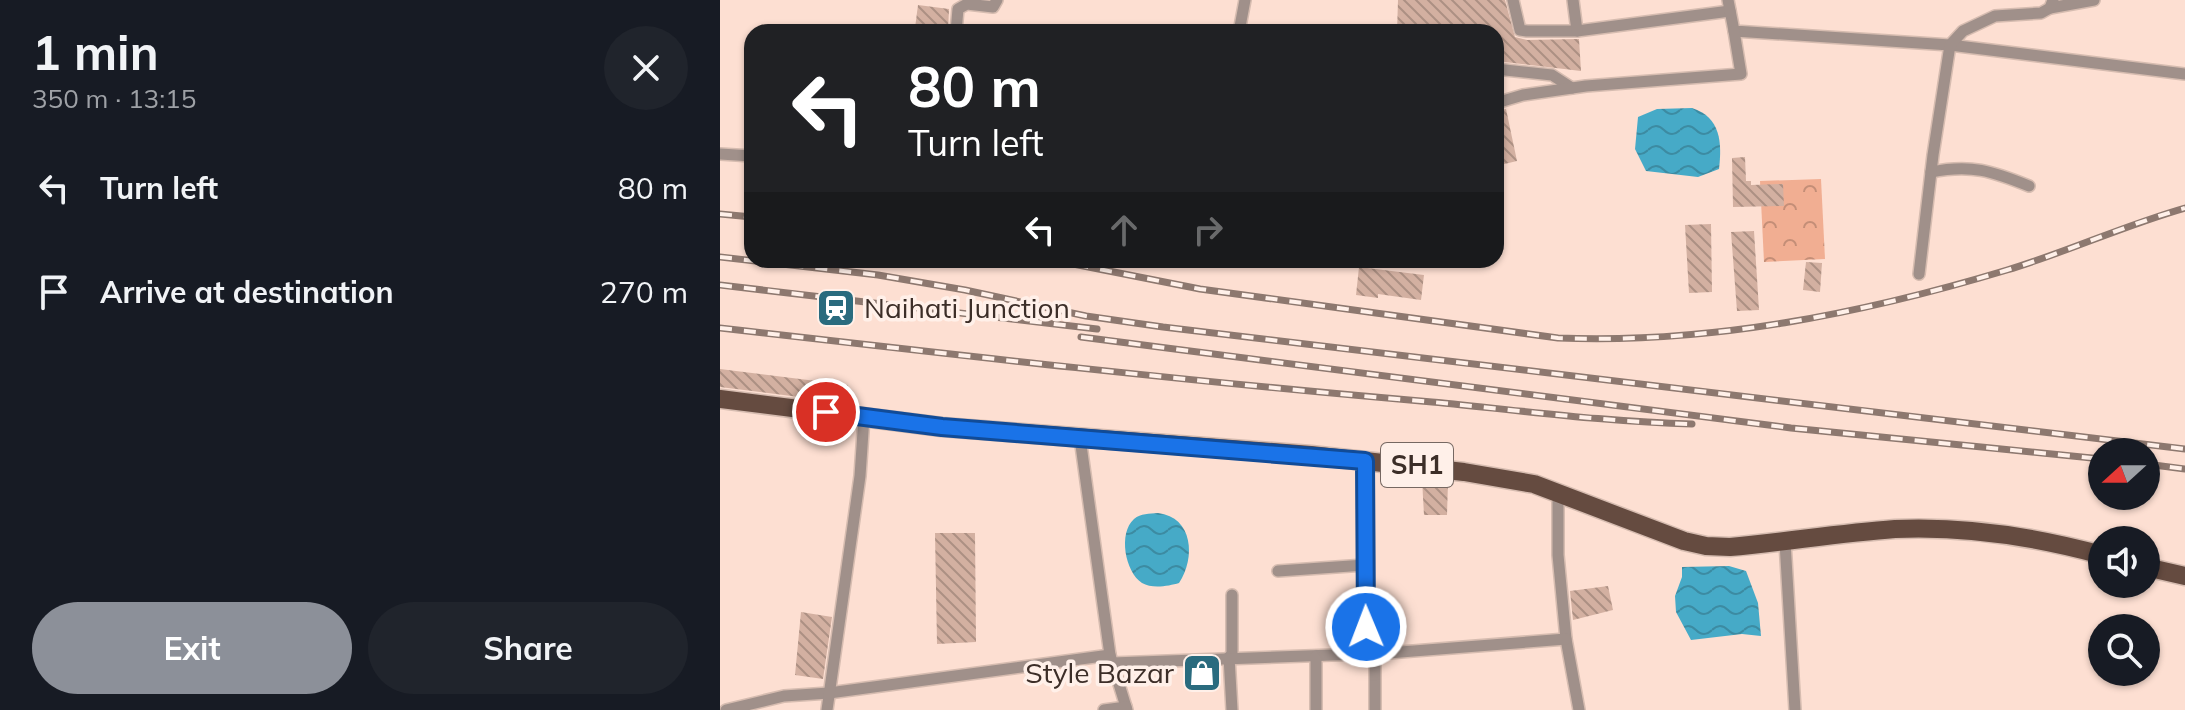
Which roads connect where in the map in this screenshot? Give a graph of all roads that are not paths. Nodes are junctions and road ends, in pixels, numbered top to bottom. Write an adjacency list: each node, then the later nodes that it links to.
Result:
1 (997, 0): 8 (street)
2 (1245, 0): 9 (street)
3 (1513, 0): 10 (street)
4 (1573, 0): 10 (street)
5 (2094, 0): 6 (street)
6 (2052, 4): 12 (street)
7 (1729, 6): 10 (street); 11 (street)
8 (957, 24)
9 (1240, 24)
10 (1577, 31)
11 (1734, 31): 12 (street); 15 (street)
12 (1950, 45): 14 (street); 19 (street)
13 (1504, 70): 15 (street)
14 (2185, 74)
15 (1572, 88): 16 (street)
16 (1504, 101)
17 (720, 154): 18 (street)
18 (744, 156)
19 (1931, 172): 20 (street); 21 (street)
20 (2029, 186)
21 (1919, 274)
22 (720, 399): 23 (main road, SH1)
23 (864, 417): 24 (main road, SH1); 39 (street)
24 (1080, 438): 25 (main road, SH1); 38 (street)
25 (1365, 461): 26 (main road, SH1); 29 (street)
26 (1558, 492): 27 (main road, SH1); 34 (street)
27 (1785, 542): 28 (main road, SH1); 48 (street)
28 (2088, 551)
29 (1365, 565): 31 (street); 35 (street)
30 (2160, 570): 32 (main road)
31 (1278, 571)
32 (2185, 576)
33 (1232, 595): 37 (street)
34 (1566, 639): 35 (street); 47 (street)
35 (1371, 653): 36 (street); 46 (street)
36 (1316, 656): 37 (street); 45 (street)
37 (1231, 657): 38 (street); 44 (street)
38 (1111, 659): 39 (street); 40 (street)
39 (829, 693): 41 (street); 42 (street)
40 (1127, 708): 43 (street)
41 (726, 710)
42 (827, 710)
43 (1104, 710)
44 (1232, 710)
45 (1316, 710)
46 (1375, 710)
47 (1579, 710)
48 (1795, 710)

